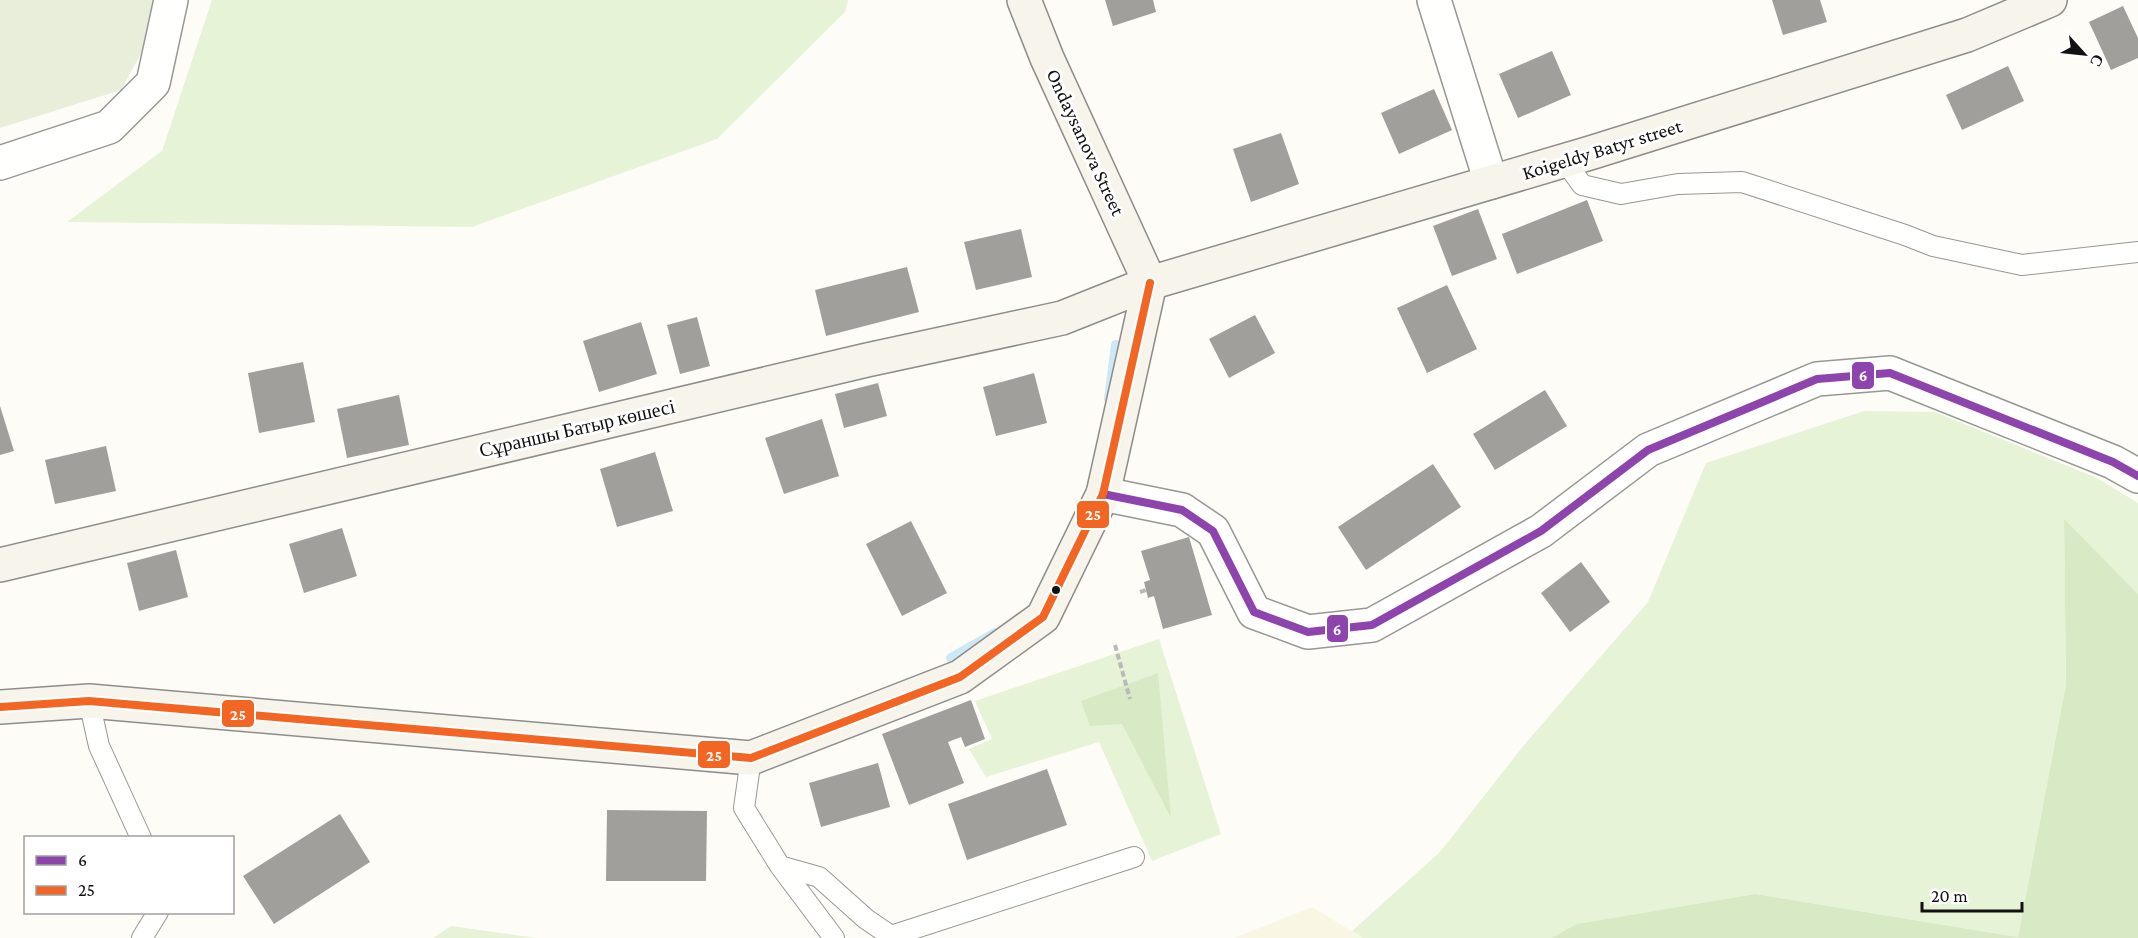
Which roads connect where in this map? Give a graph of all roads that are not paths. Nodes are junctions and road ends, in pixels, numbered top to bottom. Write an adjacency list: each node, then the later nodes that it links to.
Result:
1 (171, 0): 6 (street)
2 (1024, 0): 9 (street, Ondaysanova Street)
3 (1434, 0): 7 (street)
4 (2050, 0): 5 (street, Koigeldy Batyr street)
5 (1565, 161): 7 (street, Koigeldy Batyr street); 8 (lane)
6 (0, 164)
7 (1491, 182): 9 (street, Koigeldy Batyr street)
8 (2138, 252)
9 (1150, 283): 11 (street); 12 (street, Сұраншы Батыр көшесі)
10 (2138, 476): 11 (street)
11 (1103, 494): 15 (street)
12 (0, 565)
13 (89, 701): 14 (street); 15 (street); 16 (lane)
14 (0, 707)
15 (751, 758): 18 (lane)
16 (141, 836)
17 (1134, 857): 18 (lane)
18 (780, 866): 21 (lane)
19 (157, 914): 20 (lane)
20 (142, 938)
21 (834, 938)

